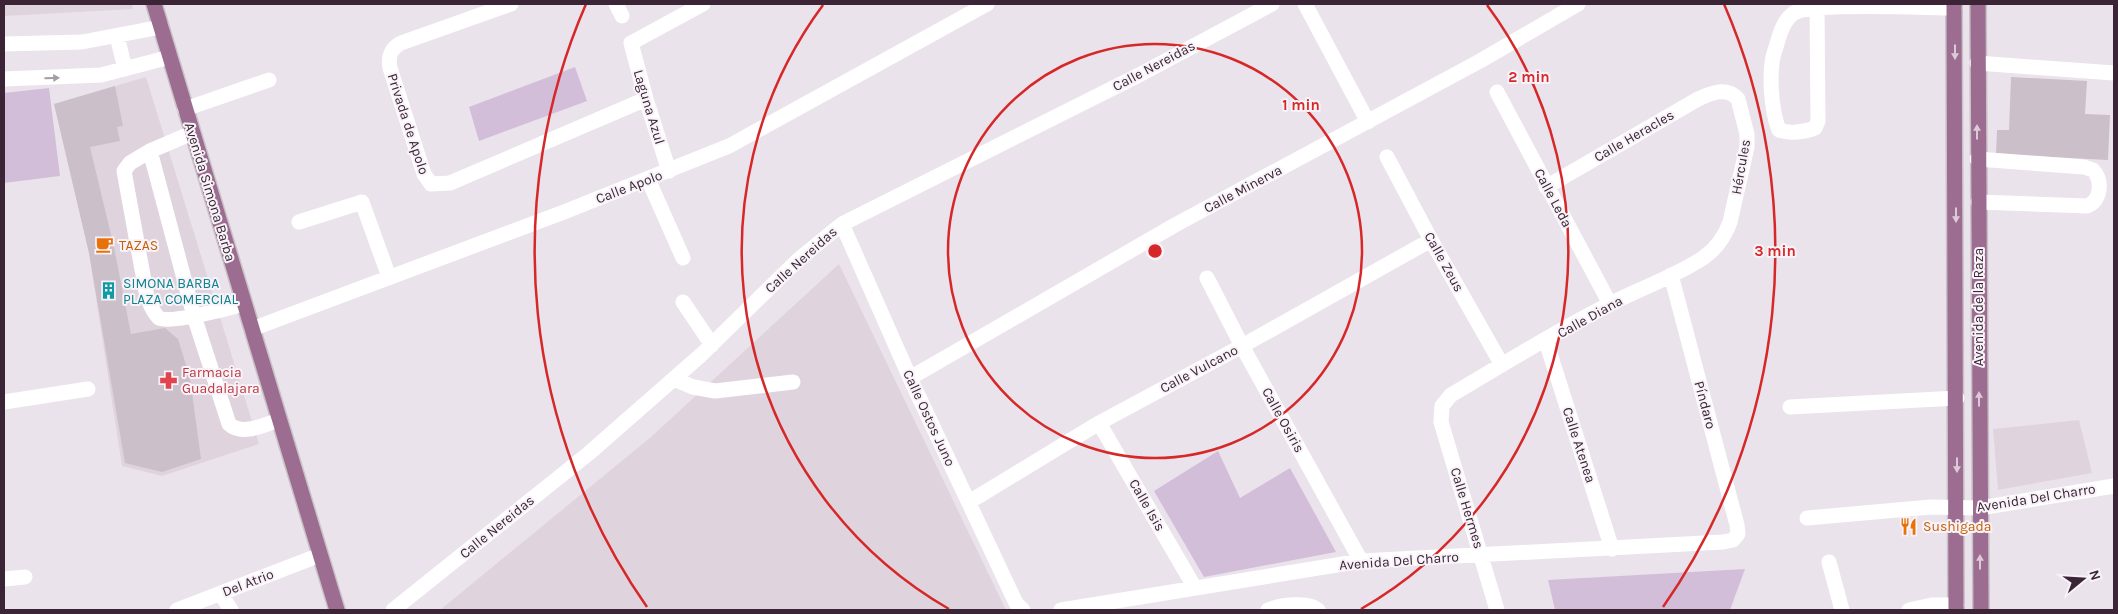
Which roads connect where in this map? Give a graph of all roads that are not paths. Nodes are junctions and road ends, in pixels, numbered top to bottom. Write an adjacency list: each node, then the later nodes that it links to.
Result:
1 (154, 4): 11 (main road, Avenida Simona Barba)
2 (512, 4): 22 (street, Privada de Apolo)
3 (703, 4): 22 (street, Laguna Azul)
4 (987, 4): 29 (street, Calle Apolo)
5 (1272, 4): 35 (street, Calle Nereidas)
6 (1305, 4): 24 (street)
7 (1578, 4): 24 (street, Calle Minerva)
8 (1978, 4): 15 (main road, Avenida de la Raza)
9 (1954, 6): 10 (street); 54 (main road, Avenida de la Raza, one-way to 54)
10 (1817, 7): 10 (street)
11 (161, 27): 12 (street); 14 (main road, Avenida Simona Barba)
12 (124, 35): 13 (street); 16 (street)
13 (4, 44)
14 (170, 57): 16 (street); 23 (main road, Avenida Simona Barba)
15 (1978, 63): 17 (street); 28 (main road, Avenida de la Raza, one-way to 15)
16 (132, 67): 18 (street, one-way to 16)
17 (2114, 73)
18 (4, 79)
19 (269, 80): 23 (street)
20 (1724, 91): 31 (street, Calle Heracles); 34 (street, Hércules)
21 (1497, 92): 31 (street, Calle Leda)
22 (646, 99): 29 (street, Laguna Azul)
23 (185, 109): 25 (main road, Avenida Simona Barba)
24 (1368, 122): 50 (street, Calle Minerva)
25 (192, 133): 26 (street); 42 (main road, Avenida Simona Barba)
26 (150, 151): 44 (street); 44 (street)
27 (1387, 157): 36 (street, Calle Zeus)
28 (1977, 159): 32 (main road, Avenida de la Raza); 32 (street)
29 (669, 171): 30 (street, Calle Apolo)
30 (648, 179): 37 (street); 39 (street, Calle Apolo)
31 (1546, 187): 43 (street, Calle Leda)
32 (1978, 202): 63 (main road, Avenida de la Raza, one-way to 32)
33 (298, 222): 39 (street)
34 (1730, 222): 38 (street, Calle Diana)
35 (842, 224): 47 (street, Calle Nereidas); 50 (street, Calle Ostos Juno)
36 (1431, 240): 48 (street, Calle Vulcano); 49 (street, Calle Zeus)
37 (683, 258)
38 (1671, 276): 43 (street, Calle Diana); 65 (street, Píndaro)
39 (389, 277): 45 (street, Calle Apolo)
40 (1207, 278): 48 (street, Calle Osiris)
41 (683, 302): 47 (street)
42 (244, 304): 44 (street); 45 (main road, Avenida Simona Barba)
43 (1610, 304): 46 (street, Calle Diana)
44 (194, 316): 58 (street)
45 (252, 328): 58 (main road, Avenida Simona Barba)
46 (1546, 341): 49 (street, Calle Diana); 66 (street, Calle Atenea)
47 (712, 345): 51 (street, Calle Nereidas)
48 (1242, 346): 59 (street, Calle Vulcano); 69 (street, Calle Osiris)
49 (1502, 365): 56 (street, Calle Diana)
50 (910, 378): 61 (street, Calle Ostos Juno)
51 (674, 379): 52 (street); 79 (street, Calle Nereidas)
52 (793, 382)
53 (88, 389): 55 (street)
54 (1957, 398): 57 (street); 62 (main road, Avenida de la Raza, one-way to 62)
55 (4, 402)
56 (1442, 406): 68 (street, Calle Hermes)
57 (1790, 407)
58 (279, 420): 67 (main road, Avenida Simona Barba)
59 (1098, 423): 61 (street, Calle Vulcano); 73 (street, Calle Isis)
60 (2114, 486): 63 (street, Avenida Del Charro)
61 (969, 502): 80 (street, Calle Ostos Juno)
62 (1957, 508): 63 (street, Avenida Del Charro); 64 (street, Avenida Del Charro); 75 (main road, Avenida de la Raza)
63 (1980, 508): 87 (main road, Avenida de la Raza, one-way to 63)
64 (1808, 518)
65 (1738, 534): 66 (street, Avenida Del Charro)
66 (1612, 549): 68 (street, Avenida Del Charro)
67 (320, 555): 74 (street, Del Atrio); 78 (main road, Avenida Simona Barba)
68 (1481, 555): 69 (street, Avenida Del Charro); 84 (street, Calle Hermes)
69 (1361, 560): 73 (street, Avenida Del Charro)
70 (1829, 562): 85 (street)
71 (25, 577): 72 (street)
72 (4, 579)
73 (1195, 588): 81 (street, Avenida Del Charro)
74 (220, 594): 76 (street, Del Atrio); 77 (street)
75 (1956, 608): 86 (street)
76 (177, 610)
77 (231, 610)
78 (337, 610)
79 (393, 610)
80 (1023, 610)
81 (1061, 610)
82 (1268, 610): 83 (street)
83 (1318, 610)
84 (1497, 610)
85 (1842, 610)
86 (1908, 610)
87 (1981, 610)

